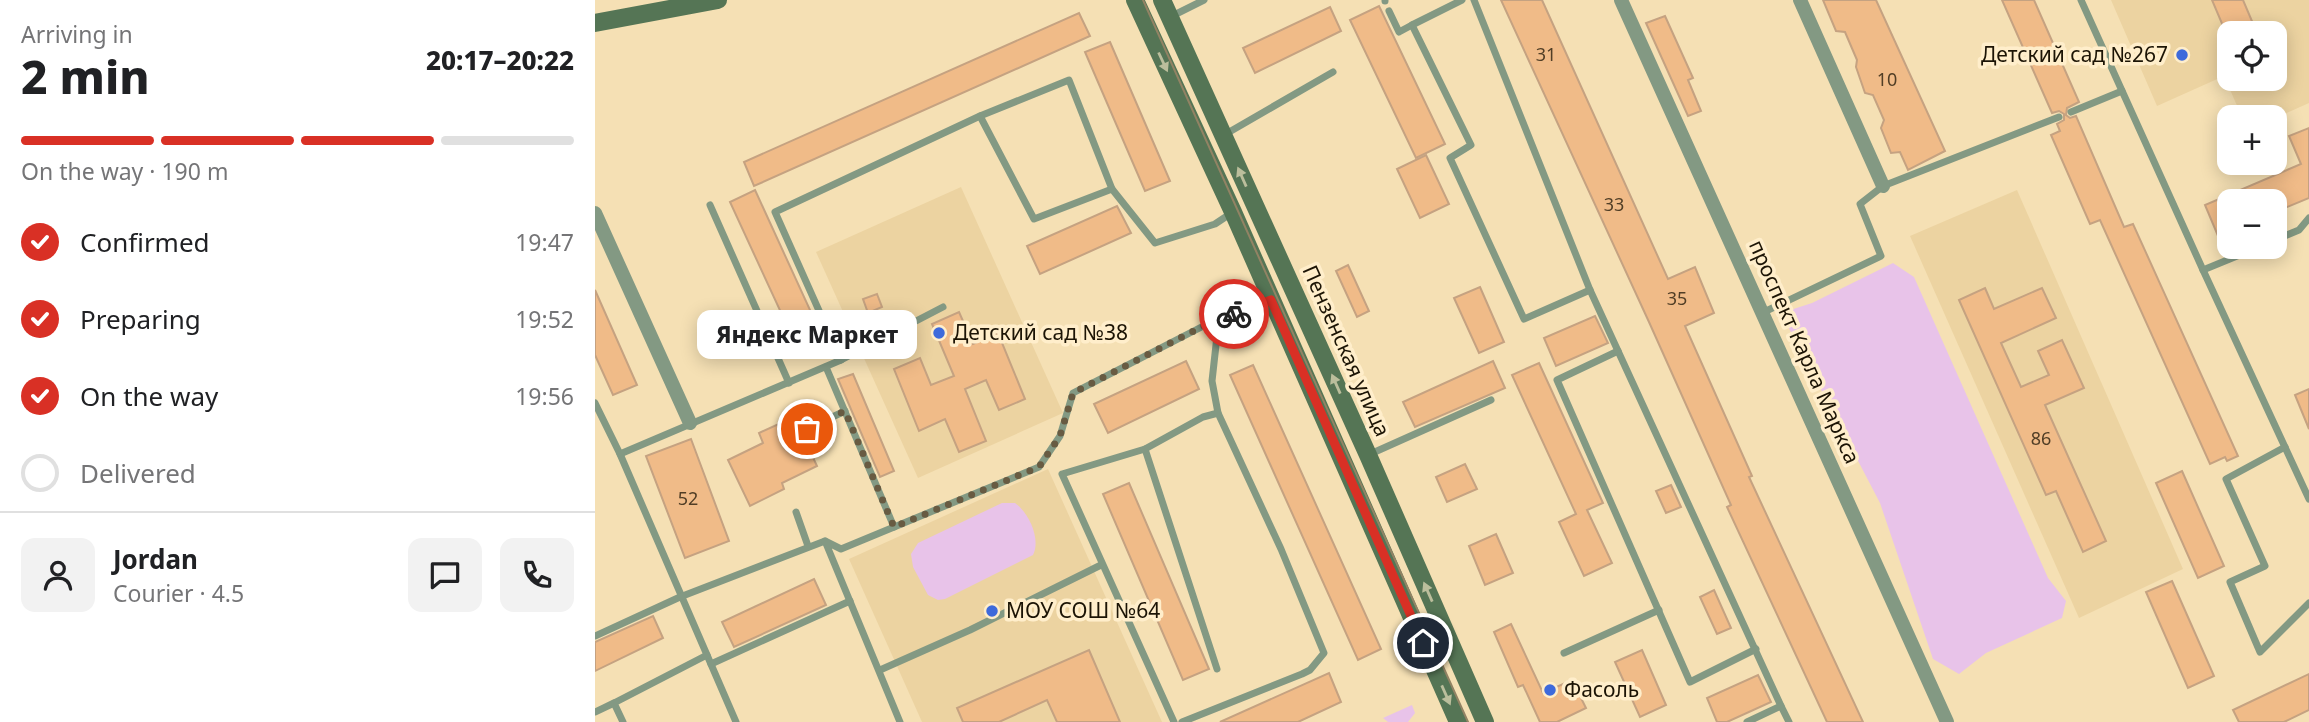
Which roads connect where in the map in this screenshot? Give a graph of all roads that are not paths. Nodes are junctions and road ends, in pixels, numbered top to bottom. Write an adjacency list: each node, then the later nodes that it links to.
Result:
1 (718, 0): 12 (main road)
2 (1135, 0): 23 (main road, one-way to 23)
3 (1162, 0): 11 (main road, Пензенская улица)
4 (1204, 0): 11 (lane)
5 (1462, 0): 13 (lane)
6 (1474, 0): 29 (lane)
7 (1621, 0): 32 (street, проспект Карла Маркса)
8 (1800, 0): 20 (street)
9 (2081, 0): 15 (lane)
10 (1389, 10): 13 (lane)
11 (1170, 18): 19 (main road, Пензенская улица)
12 (595, 23)
13 (1412, 25): 29 (lane)
14 (1333, 72): 19 (lane)
15 (2122, 91): 16 (lane); 28 (lane)
16 (2071, 111)
17 (980, 116): 21 (lane); 21 (lane); 35 (lane)
18 (2059, 117): 20 (lane)
19 (1223, 135): 47 (main road, Пензенская улица, one-way to 19)
20 (1883, 186): 32 (lane)
21 (1112, 188): 23 (lane)
22 (710, 205): 37 (lane)
23 (1233, 212): 30 (main road)
24 (596, 217): 42 (street)
25 (2309, 219): 26 (lane)
26 (2287, 235)
27 (2230, 259): 28 (lane)
28 (2203, 270): 44 (lane)
29 (1590, 290): 34 (lane)
30 (1271, 300): 33 (lane); 73 (main road, one-way to 73)
31 (943, 306): 35 (lane)
32 (1764, 312): 77 (street, проспект Карла Маркса)
33 (1219, 318): 41 (lane); 50 (lane)
34 (1618, 351): 57 (lane); 59 (lane)
35 (842, 360): 36 (lane)
36 (826, 367): 37 (lane); 40 (lane)
37 (789, 383): 42 (lane)
38 (1491, 400): 47 (lane)
39 (595, 403): 46 (lane)
40 (845, 411): 43 (lane); 50 (lane)
41 (1218, 413): 45 (lane); 72 (lane)
42 (690, 423): 46 (lane)
43 (807, 429)
44 (2285, 447): 48 (lane); 56 (lane)
45 (1145, 449): 53 (lane); 63 (lane)
46 (620, 454): 54 (lane)
47 (1368, 455): 74 (main road, Пензенская улица, one-way to 47)
48 (2309, 499)
49 (796, 512): 52 (lane)
50 (894, 527): 51 (lane)
51 (825, 541): 52 (lane); 55 (lane)
52 (808, 546): 54 (lane)
53 (1101, 565): 64 (lane); 71 (lane)
54 (680, 597): 58 (lane); 61 (lane)
55 (850, 600): 62 (lane); 64 (lane)
56 (2309, 603)
57 (1659, 610): 59 (lane); 60 (lane)
58 (595, 636)
59 (1756, 649): 66 (lane)
60 (1564, 653)
61 (707, 656): 62 (lane); 65 (lane)
62 (711, 664): 69 (lane)
63 (1217, 669)
64 (880, 670): 70 (lane)
65 (614, 703): 67 (lane); 68 (lane)
66 (1781, 706): 75 (lane); 76 (lane)
67 (595, 712)
68 (623, 722)
69 (736, 722)
70 (901, 722)
71 (1174, 722)
72 (1182, 722)
73 (1458, 722)
74 (1485, 722)
75 (1747, 722)
76 (1789, 722)
77 (1947, 722)

